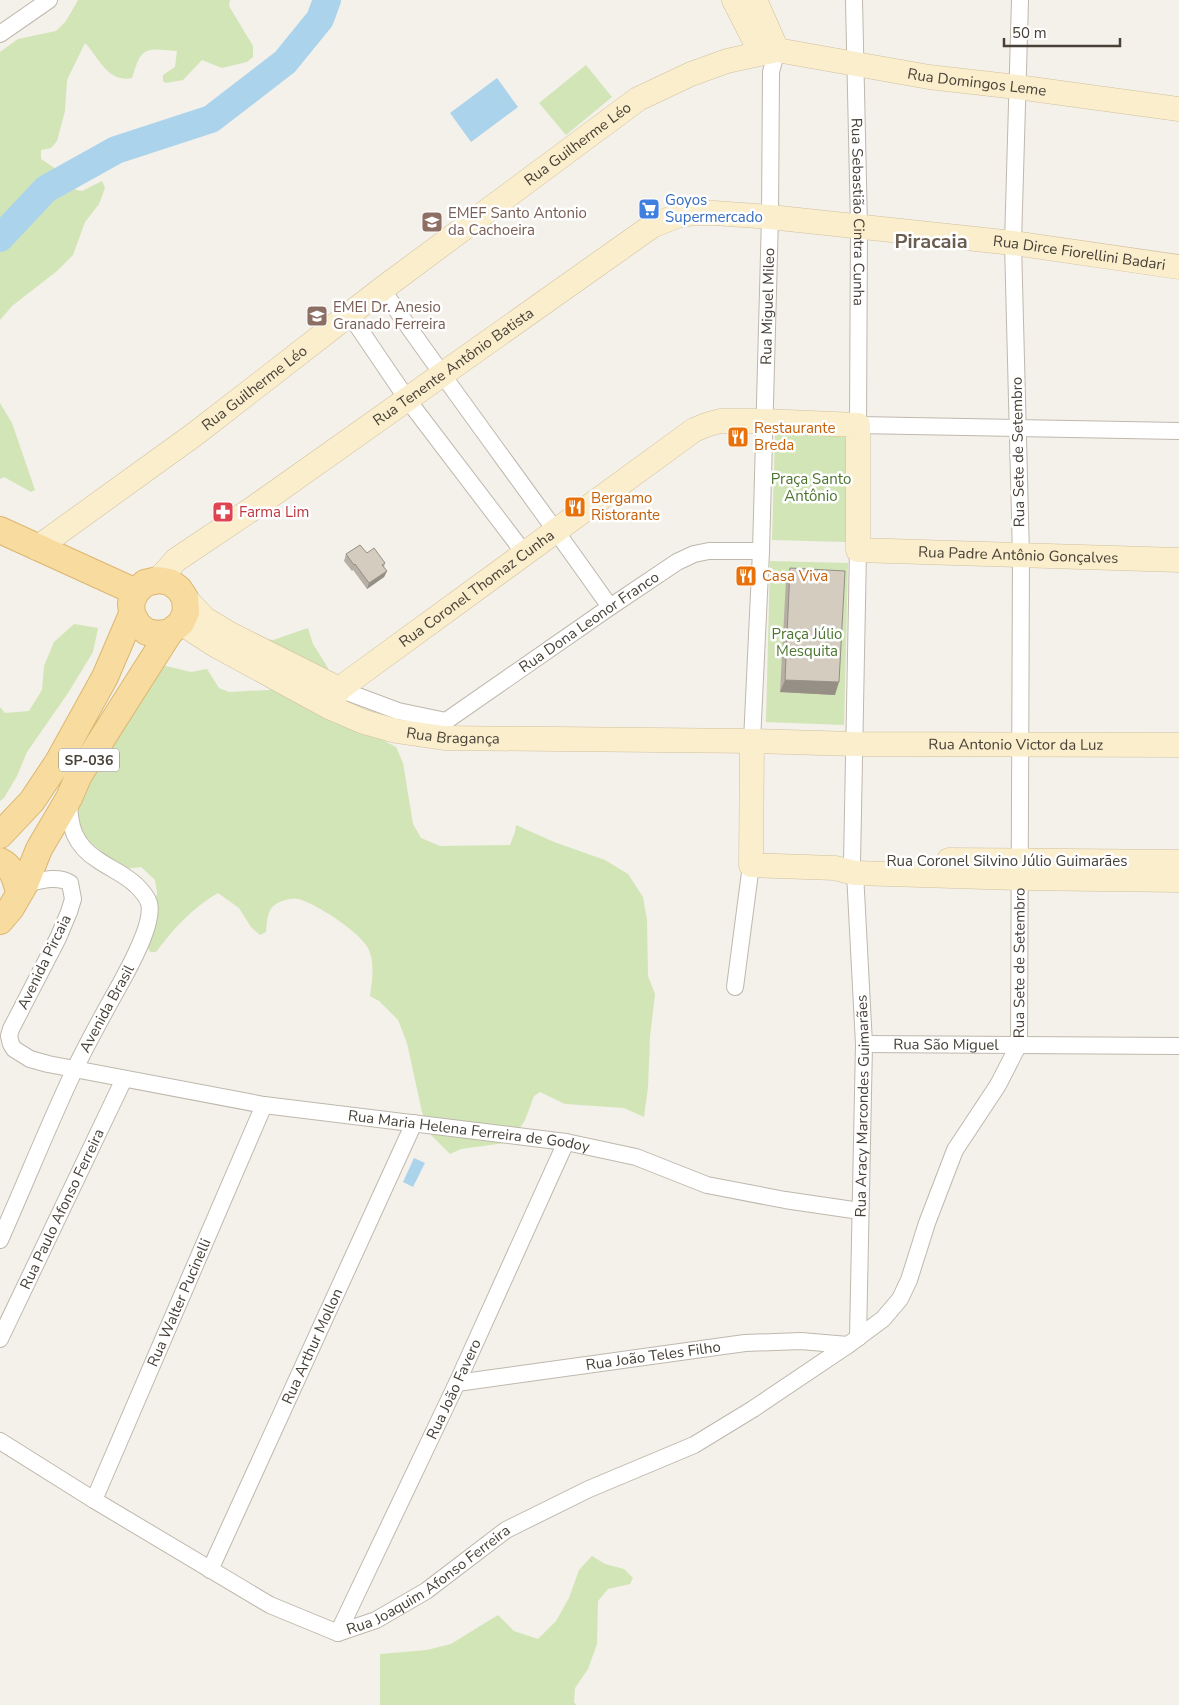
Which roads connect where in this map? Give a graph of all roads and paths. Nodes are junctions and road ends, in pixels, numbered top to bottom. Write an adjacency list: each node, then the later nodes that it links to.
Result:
1 (49, 0): 6 (street)
2 (734, 0): 7 (street)
3 (754, 0): 7 (street)
4 (854, 0): 8 (street, Rua Sebastião Cintra Cunha)
5 (1020, 0): 9 (street, Rua Sete de Setembro)
6 (0, 34)
7 (770, 59): 8 (street, Rua Domingos Leme); 11 (street, Rua Miguel Mileo); 15 (street, Rua Guilherme Léo)
8 (856, 64): 9 (street, Rua Domingos Leme); 12 (street, Rua Sebastião Cintra Cunha)
9 (1017, 86): 10 (street, Rua Domingos Leme); 13 (street, Rua Sete de Setembro)
10 (1179, 109)
11 (770, 217): 12 (street, Rua Dirce Fiorellini Badari); 17 (street, Rua Tenente Antônio Batista); 19 (street, Rua Miguel Mileo)
12 (859, 227): 13 (street, Rua Dirce Fiorellini Badari); 20 (street, Rua Sebastião Cintra Cunha)
13 (1013, 243): 14 (street, Rua Dirce Fiorellini Badari); 21 (street, Rua Sete de Setembro)
14 (1179, 267)
15 (382, 289): 16 (street, Rua Guilherme Léo); 17 (street)
16 (350, 315): 18 (street); 25 (street, Rua Guilherme Léo)
17 (442, 375): 18 (street, Rua Tenente Antônio Batista); 24 (street)
18 (407, 399): 28 (street); 31 (street, Rua Tenente Antônio Batista)
19 (764, 421): 20 (street); 24 (street, Rua Coronel Thomaz Cunha); 27 (street)
20 (858, 425): 21 (street); 26 (street)
21 (1017, 428): 22 (street); 29 (street, Rua Sete de Setembro)
22 (1179, 432)
23 (0, 530): 25 (main road)
24 (556, 530): 28 (street, Rua Coronel Thomaz Cunha); 33 (street)
25 (37, 548): 32 (main road)
26 (858, 550): 29 (street, Rua Padre Antônio Gonçalves); 39 (street)
27 (761, 551): 33 (street, Rua Dona Leonor Franco); 37 (street)
28 (526, 554): 35 (street, Rua Coronel Thomaz Cunha)
29 (1021, 556): 30 (street, Rua Padre Antônio Gonçalves); 38 (street, Rua Sete de Setembro)
30 (1179, 560)
31 (158, 580): 32 (main road); 34 (main road)
32 (134, 603): 34 (main road); 42 (main road, SP-036)
33 (610, 607): 36 (street, Rua Dona Leonor Franco)
34 (179, 618): 35 (street, Rua Bragança); 41 (main road, SP-036)
35 (334, 698): 36 (street, Rua Bragança)
36 (445, 729): 37 (street, Rua Bragança)
37 (752, 741): 39 (street); 45 (street)
38 (1019, 743): 39 (street, Rua Antonio Victor da Luz); 40 (street, Rua Antonio Victor da Luz); 47 (street, Rua Sete de Setembro)
39 (854, 744): 46 (street, Rua Aracy Marcondes Guimarães)
40 (1179, 745)
41 (69, 798): 49 (main road, SP-036); 55 (street, Avenida Brasil)
42 (0, 835)
43 (0, 861): 49 (main road)
44 (1179, 862): 47 (street, Rua Coronel Silvino Júlio Guimarães)
45 (751, 865): 46 (street, Rua Coronel Silvino Júlio Guimarães); 51 (street)
46 (847, 868): 47 (street, Rua Coronel Silvino Júlio Guimarães); 52 (street, Rua Aracy Marcondes Guimarães)
47 (1018, 869): 48 (street, Rua Coronel Silvino Júlio Guimarães); 53 (street, Rua Sete de Setembro)
48 (1179, 880)
49 (22, 888): 50 (main road, SP-036); 55 (street, Avenida Pircaia)
50 (0, 922)
51 (735, 987)
52 (864, 1044): 53 (street, Rua São Miguel); 60 (street, Rua Aracy Marcondes Guimarães)
53 (1018, 1044): 54 (street, Rua São Miguel); 63 (street, Rua Sete de Setembro)
54 (1179, 1046)
55 (74, 1070): 56 (street, Rua Maria Helena Ferreira de Godoy); 61 (street, Avenida Brasil)
56 (124, 1079): 57 (street, Rua Maria Helena Ferreira de Godoy); 62 (street, Rua Paulo Afonso Ferreira)
57 (264, 1105): 58 (street, Rua Maria Helena Ferreira de Godoy); 66 (street, Rua Walter Pucinelli)
58 (414, 1123): 59 (street, Rua Maria Helena Ferreira de Godoy); 67 (street, Rua Arthur Mollon)
59 (566, 1142): 60 (street, Rua Maria Helena Ferreira de Godoy); 64 (street, Rua João Favero)
60 (860, 1211): 63 (street, Rua Aracy Marcondes Guimarães)
61 (0, 1240)
62 (0, 1339)
63 (853, 1342): 64 (street, Rua João Teles Filho); 68 (street, Rua Joaquim Afonso Ferreira)
64 (457, 1383): 68 (street, Rua João Favero)
65 (0, 1441): 66 (street, Rua Joaquim Afonso Ferreira)
66 (94, 1500): 67 (street, Rua Joaquim Afonso Ferreira)
67 (210, 1570): 68 (street, Rua Joaquim Afonso Ferreira)
68 (338, 1633)

